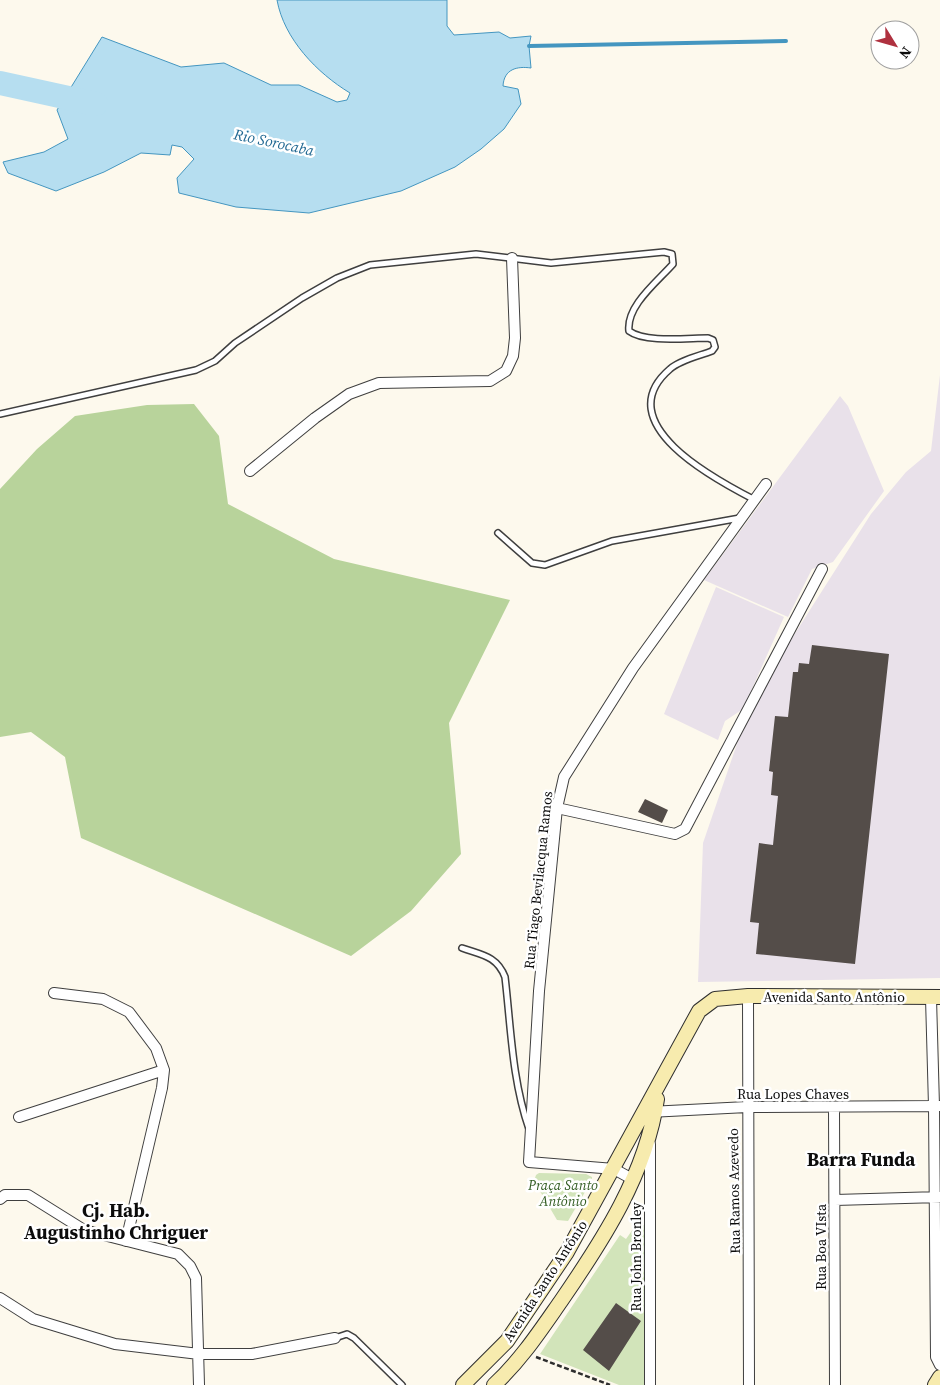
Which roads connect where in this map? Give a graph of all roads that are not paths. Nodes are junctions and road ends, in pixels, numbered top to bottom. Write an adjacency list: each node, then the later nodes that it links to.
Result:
1 (512, 258): 2 (lane); 3 (street); 5 (lane)
2 (0, 414)
3 (250, 471)
4 (766, 484): 5 (street, Rua Tiago Bevilacqua Ramos)
5 (755, 500): 6 (street, Rua Tiago Bevilacqua Ramos)
6 (743, 517): 7 (lane); 9 (street, Rua Tiago Bevilacqua Ramos)
7 (498, 533)
8 (822, 569): 9 (street)
9 (557, 808): 21 (street, Rua Tiago Bevilacqua Ramos)
10 (462, 948): 21 (lane)
11 (54, 993): 14 (street)
12 (748, 996): 13 (main road, Avenida Santo Antônio); 15 (street, Rua Ramos Azevedo); 18 (main road, Avenida Santo Antônio)
13 (935, 997): 16 (street)
14 (164, 1070): 19 (street); 27 (street)
15 (747, 1106): 17 (street, Rua Lopes Chaves); 18 (street, Rua Lopes Chaves); 38 (street, Rua Ramos Azevedo)
16 (937, 1106): 17 (street, Rua Lopes Chaves); 24 (street)
17 (834, 1108): 26 (street, Rua Boa VIsta)
18 (650, 1112): 20 (main road, Avenida Santo Antônio); 22 (main road, Avenida Santo Antônio)
19 (19, 1117)
20 (650, 1129): 23 (main road, Avenida Santo Antônio); 37 (street, Rua John Bronley)
21 (530, 1131): 22 (street, Rua Tiago Bevilacqua Ramos)
22 (614, 1169): 23 (street); 35 (main road, Avenida Santo Antônio)
23 (634, 1180): 36 (main road, Avenida Santo Antônio)
24 (937, 1197): 26 (street); 31 (street)
25 (0, 1199): 27 (street)
26 (835, 1200): 39 (street, Rua Boa VIsta)
27 (126, 1241): 30 (street)
28 (0, 1298): 30 (street)
29 (335, 1338): 30 (street); 34 (lane)
30 (199, 1354): 33 (street)
31 (940, 1365)
32 (940, 1378): 40 (main road)
33 (199, 1385)
34 (402, 1385)
35 (463, 1385)
36 (494, 1385)
37 (650, 1385)
38 (749, 1385)
39 (835, 1385)
40 (935, 1385)

